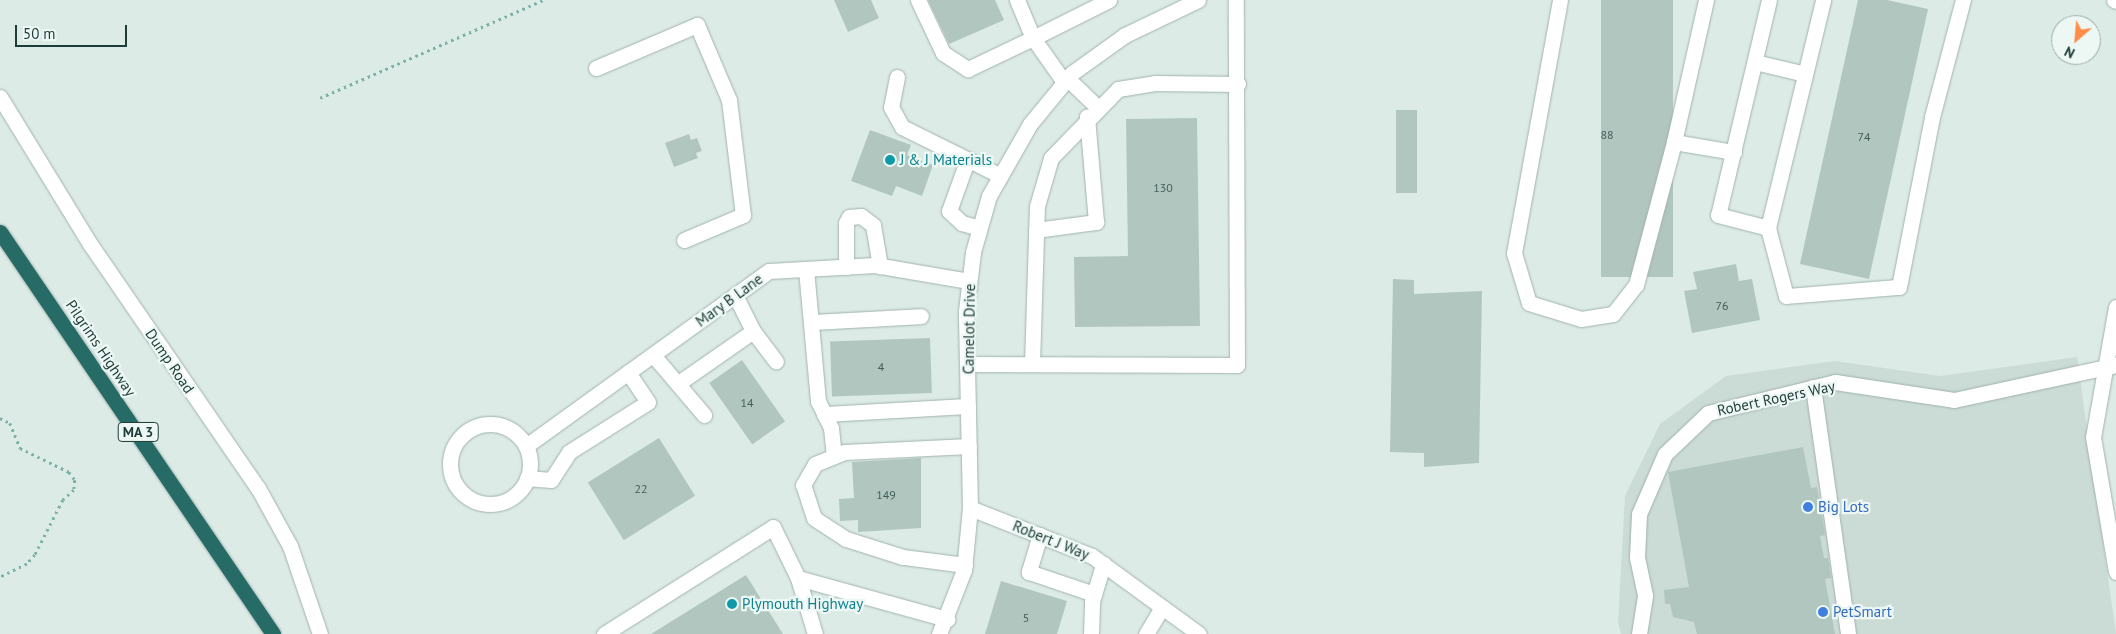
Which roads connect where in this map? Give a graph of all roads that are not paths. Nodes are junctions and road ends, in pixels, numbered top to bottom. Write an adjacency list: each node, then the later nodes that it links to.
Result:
1 (918, 0): 12 (street)
2 (1016, 0): 12 (street)
3 (1110, 0): 12 (street)
4 (1198, 0): 11 (street, Camelot Drive)
5 (1236, 0): 18 (street)
6 (1560, 0): 21 (street)
7 (1706, 0): 21 (street)
8 (1769, 0): 13 (street)
9 (1823, 0): 15 (street)
10 (1963, 0): 26 (street)
11 (1164, 7): 17 (street, Camelot Drive)
12 (1033, 38): 17 (street)
13 (1755, 62): 15 (street); 22 (street)
14 (596, 68): 29 (street)
15 (1805, 74): 26 (street)
16 (897, 77): 23 (street)
17 (1065, 80): 20 (street); 24 (street, Camelot Drive)
18 (1238, 84): 20 (street); 42 (street)
19 (0, 97): 64 (street, Dump Road)
20 (1092, 112): 27 (street); 27 (street)
21 (1674, 142): 22 (street)
22 (1734, 152): 26 (street)
23 (967, 162): 24 (street); 25 (street)
24 (999, 175): 25 (street, Camelot Drive)
25 (979, 228): 33 (street, Camelot Drive)
26 (1768, 228)
27 (1036, 230): 42 (street)
28 (0, 232): 63 (highway, Pilgrims Highway / MA 3)
29 (684, 240)
30 (880, 266): 31 (street, Mary B Lane); 31 (street); 33 (street, Mary B Lane)
31 (846, 267): 32 (street, Mary B Lane)
32 (806, 269): 34 (street, Mary B Lane); 37 (street)
33 (969, 281): 41 (street, Camelot Drive)
34 (735, 295): 38 (street); 39 (street, Mary B Lane)
35 (2116, 307): 43 (street)
36 (921, 316): 37 (street)
37 (811, 322): 48 (street)
38 (753, 331): 40 (street); 45 (street)
39 (653, 354): 44 (street, Mary B Lane); 45 (street)
40 (776, 361)
41 (968, 364): 42 (street); 47 (street, Camelot Drive)
42 (1032, 364)
43 (2110, 367): 46 (street, Robert Rogers Way); 58 (street)
44 (628, 372): 50 (street, Mary B Lane); 53 (street)
45 (680, 382): 49 (street)
46 (1813, 387): 71 (street, Robert Rogers Way); 72 (street)
47 (968, 406): 48 (street); 51 (street, Camelot Drive)
48 (824, 414): 52 (street)
49 (704, 415)
50 (526, 446): 53 (street); 53 (street)
51 (969, 446): 52 (street); 54 (street, Camelot Drive)
52 (834, 456): 57 (street)
53 (527, 478)
54 (970, 508): 55 (street, Robert J Way); 57 (street, Camelot Drive)
55 (1040, 535): 56 (street, Robert J Way); 60 (street)
56 (1104, 564): 60 (street); 61 (street, Robert J Way)
57 (965, 565): 62 (street, Camelot Drive)
58 (2116, 572)
59 (798, 578): 62 (street); 65 (street); 66 (street)
60 (1094, 594): 68 (street)
61 (1162, 607): 69 (street); 70 (street, Robert J Way)
62 (947, 619): 67 (street, Camelot Drive)
63 (273, 634)
64 (320, 634)
65 (604, 634)
66 (815, 634)
67 (940, 634)
68 (1091, 634)
69 (1146, 634)
70 (1199, 634)
71 (1639, 634)
72 (1848, 634)

